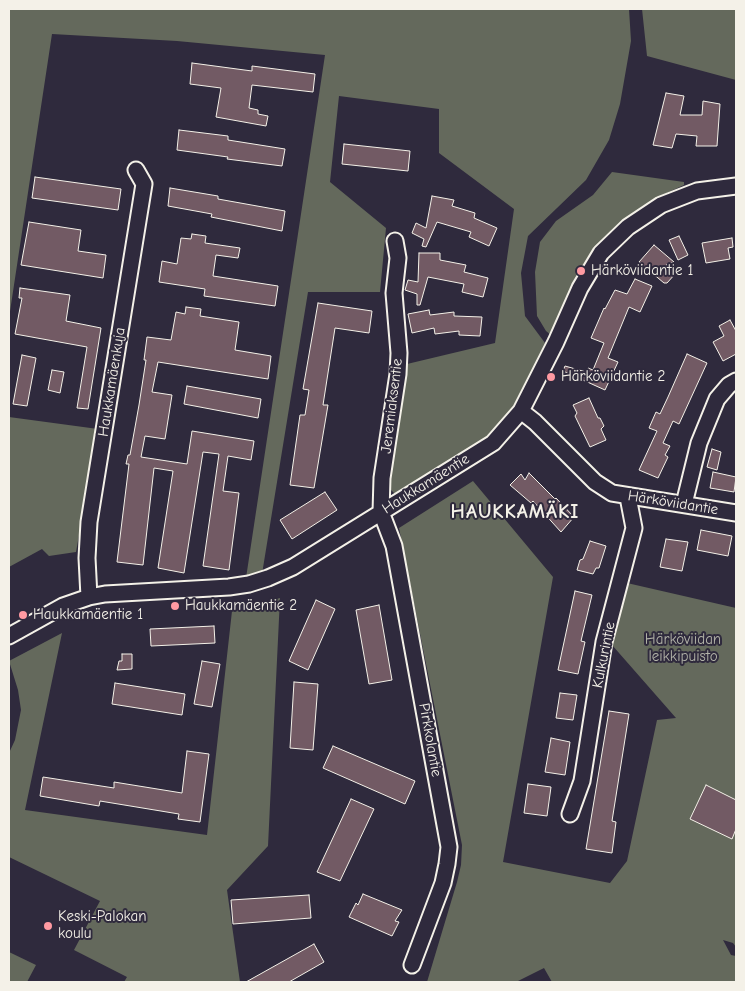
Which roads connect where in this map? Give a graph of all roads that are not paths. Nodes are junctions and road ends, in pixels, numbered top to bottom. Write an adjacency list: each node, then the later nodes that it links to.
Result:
1 (136, 170): 10 (street, Haukkamäenkuja)
2 (736, 186): 5 (street, Haukkamäentie)
3 (395, 240): 8 (street, Jeremiaksentie)
4 (736, 381): 7 (street)
5 (521, 411): 6 (street, Härköviidantie); 8 (street, Haukkamäentie)
6 (628, 497): 7 (street, Härköviidantie); 12 (street, Kulkurintie)
7 (684, 504): 9 (street, Härköviidantie)
8 (381, 512): 10 (street, Haukkamäentie); 13 (street, Pirkkolantie)
9 (736, 513)
10 (90, 597): 11 (street, Haukkamäentie)
11 (9, 636)
12 (570, 814)
13 (412, 965)

